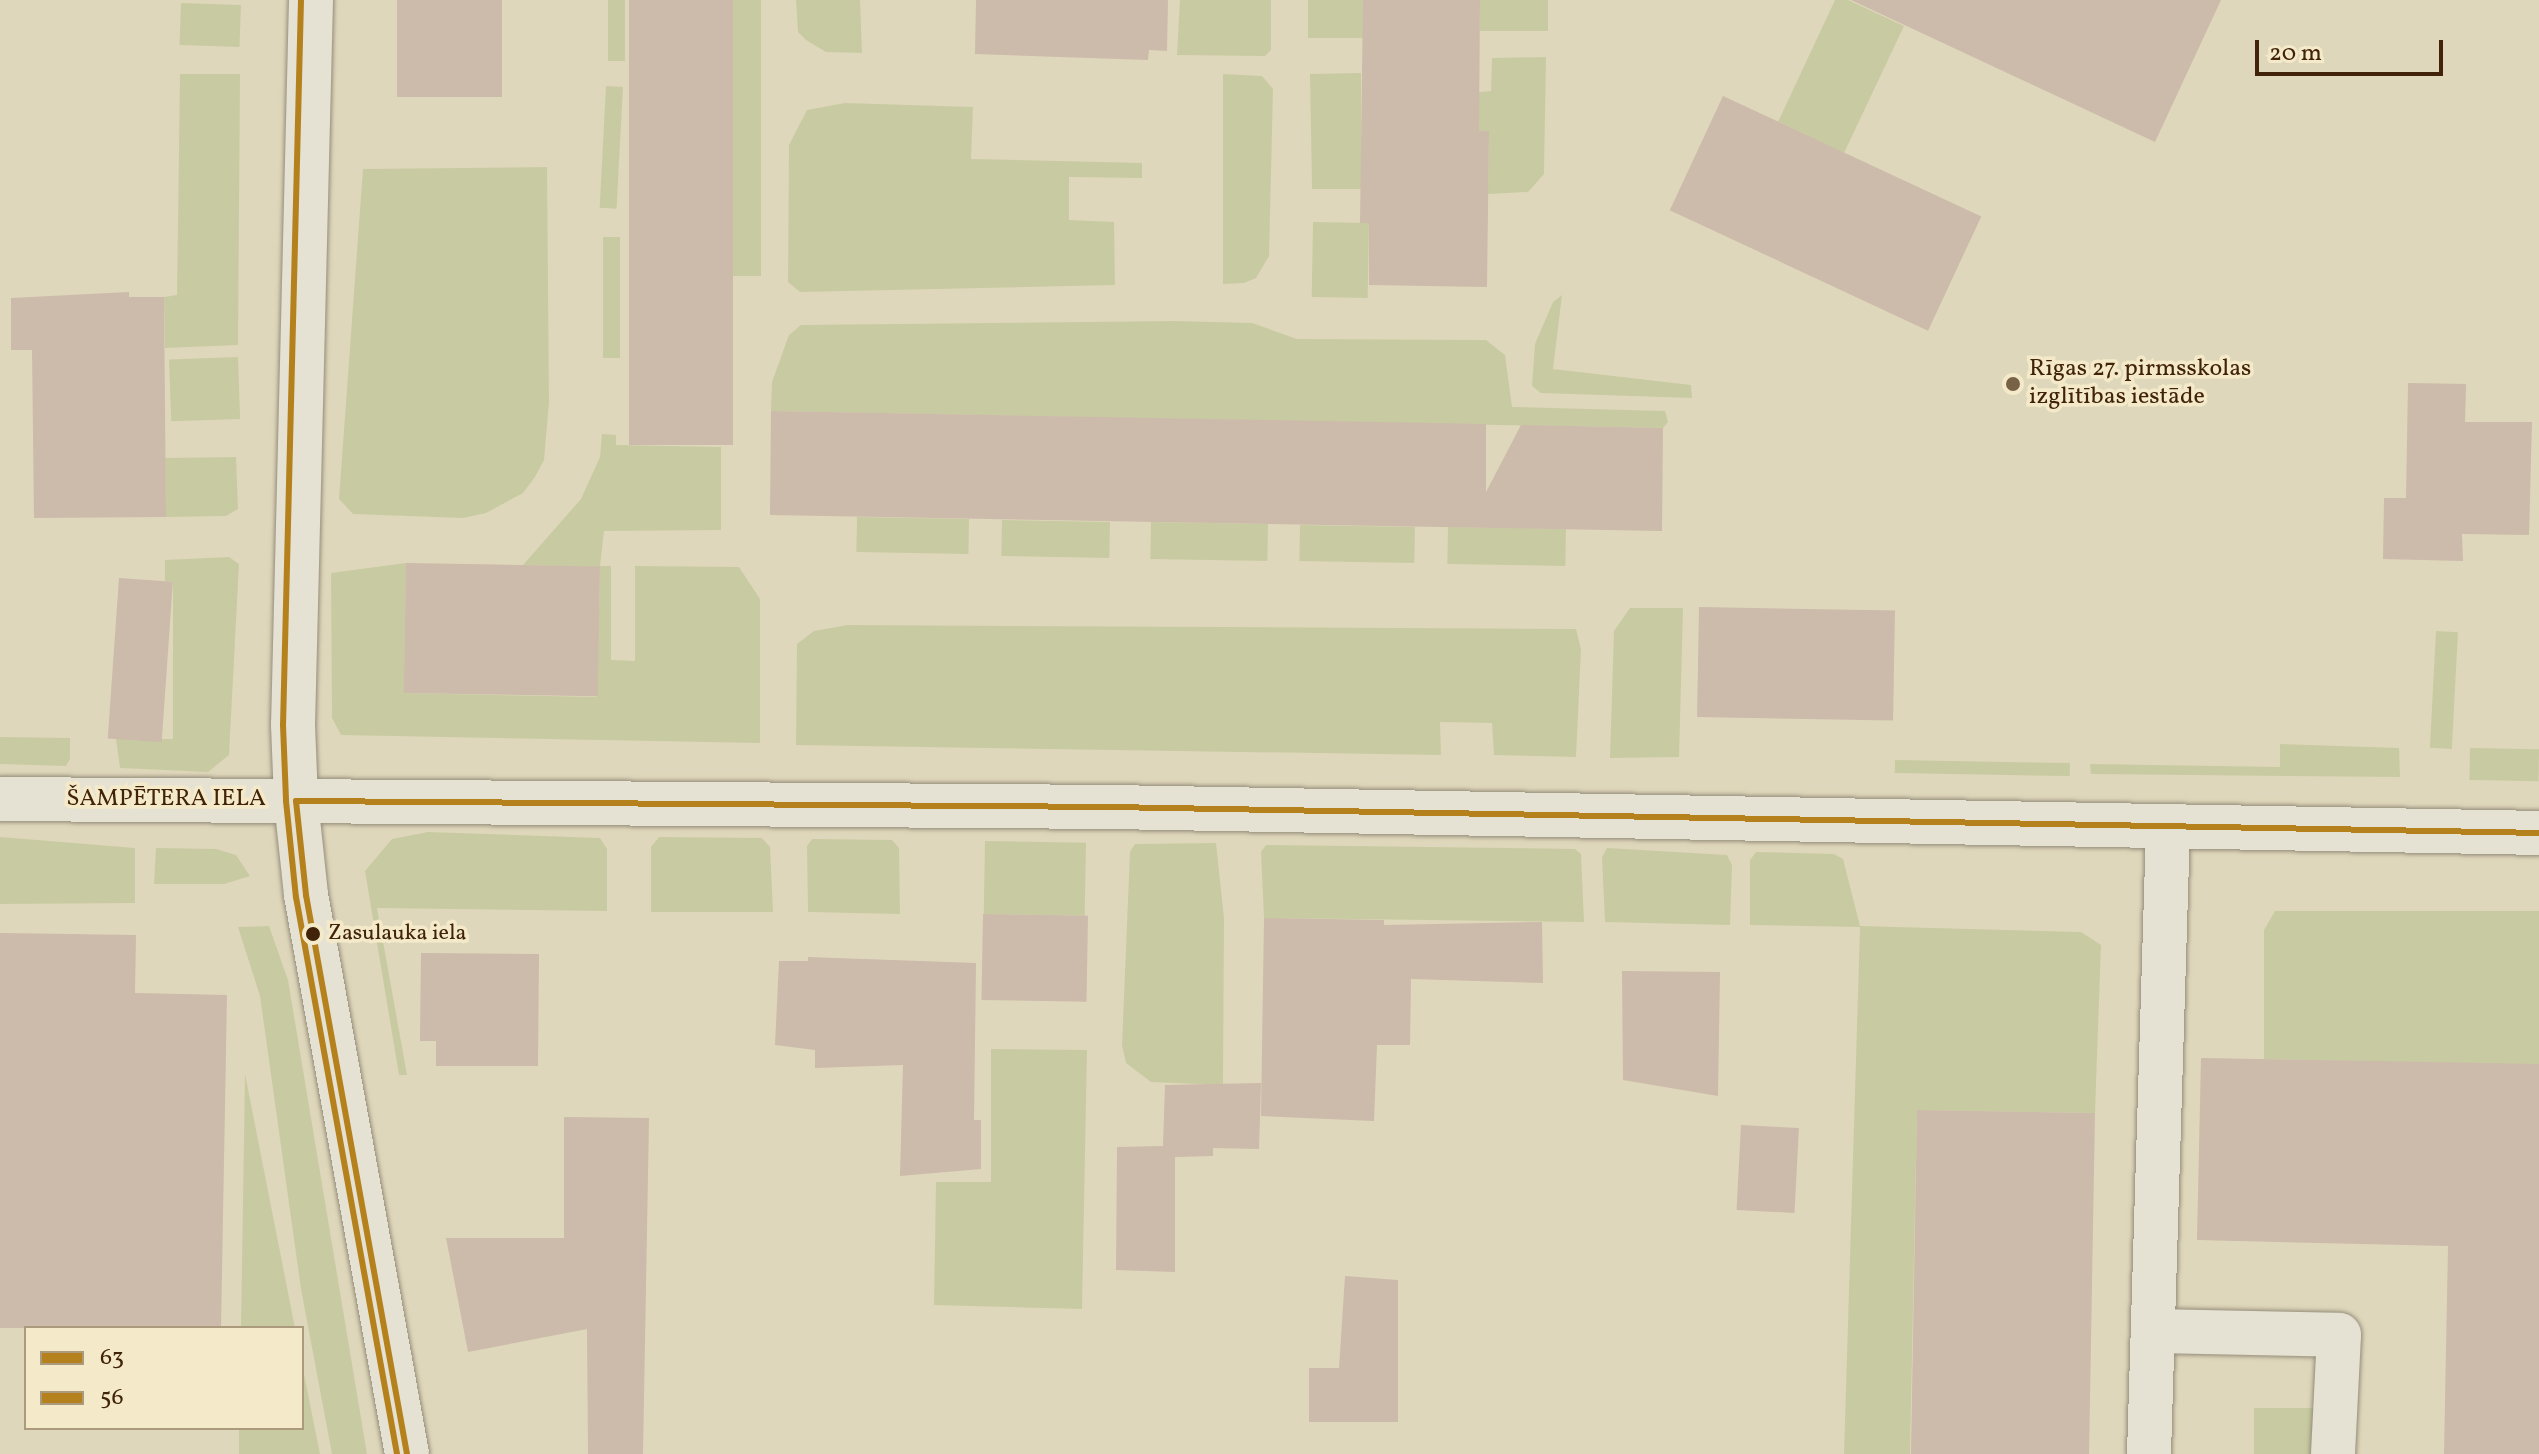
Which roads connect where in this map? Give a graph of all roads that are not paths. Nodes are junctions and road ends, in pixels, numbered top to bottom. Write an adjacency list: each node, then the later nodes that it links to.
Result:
1 (311, 0): 3 (street)
2 (0, 799): 3 (street, ŠAMPĒTERA IELA)
3 (296, 801): 4 (street, ŠAMPĒTERA IELA); 7 (street)
4 (2168, 828): 5 (street, ŠAMPĒTERA IELA); 6 (street)
5 (2539, 833)
6 (2153, 1331): 8 (street); 9 (street)
7 (407, 1454)
8 (2149, 1454)
9 (2333, 1454)

